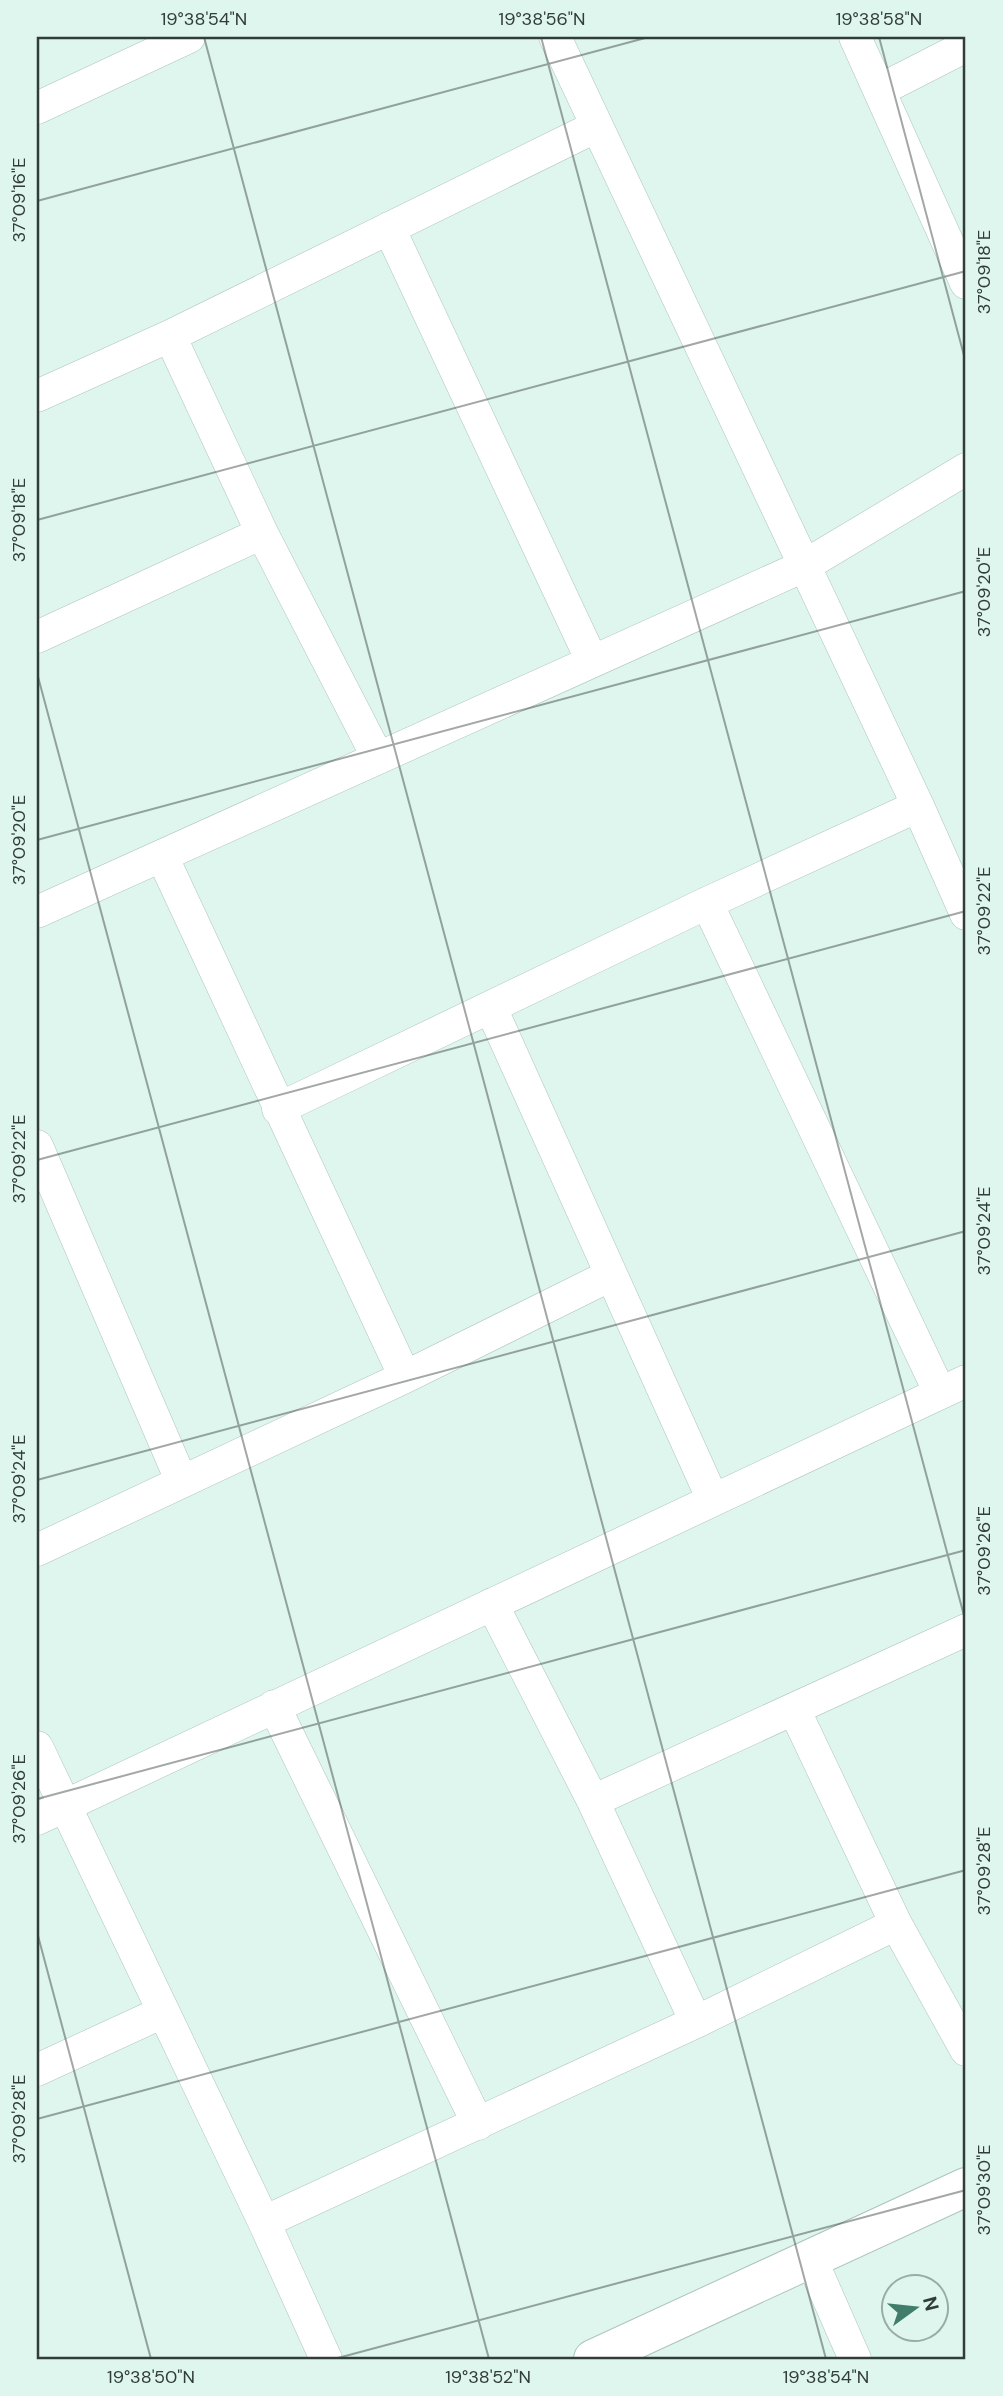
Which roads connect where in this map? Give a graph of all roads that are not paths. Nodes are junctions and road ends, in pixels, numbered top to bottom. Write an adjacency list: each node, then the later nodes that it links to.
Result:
1 (189, 37): 6 (street)
2 (555, 37): 7 (street)
3 (855, 37): 5 (street)
4 (966, 46): 5 (street)
5 (880, 90): 9 (street)
6 (40, 99)
7 (595, 127): 8 (street); 14 (street)
8 (388, 228): 10 (street); 16 (street)
9 (966, 283)
10 (170, 336): 11 (street); 13 (street)
11 (37, 396)
12 (966, 469): 14 (street)
13 (262, 533): 15 (street); 17 (street)
14 (804, 566): 16 (street); 18 (street)
15 (38, 634)
16 (592, 661): 17 (street)
17 (378, 758): 19 (street)
18 (918, 806): 20 (street); 22 (street)
19 (162, 856): 21 (street); 24 (street)
20 (707, 903): 23 (street); 28 (street)
21 (37, 912)
22 (966, 914)
23 (491, 1008): 24 (street); 26 (street)
24 (278, 1109): 27 (street)
25 (37, 1146): 29 (street)
26 (611, 1275): 27 (street); 30 (street)
27 (405, 1377): 29 (street)
28 (953, 1387): 30 (street)
29 (181, 1480): 31 (street)
30 (713, 1500): 32 (street)
31 (37, 1550)
32 (492, 1604): 34 (street); 37 (street)
33 (966, 1630): 35 (street)
34 (274, 1706): 38 (street); 44 (street)
35 (794, 1709): 37 (street); 39 (street)
36 (37, 1747): 38 (street)
37 (593, 1801): 41 (street)
38 (50, 1812): 40 (street)
39 (896, 1924): 41 (street); 42 (street)
40 (163, 2012): 43 (street); 46 (street)
41 (695, 2022): 44 (street)
42 (966, 2050)
43 (37, 2070)
44 (478, 2124): 46 (street)
45 (966, 2187): 47 (street)
46 (264, 2222): 48 (street)
47 (811, 2259): 49 (street); 50 (street)
48 (326, 2359)
49 (593, 2359)
50 (855, 2359)

